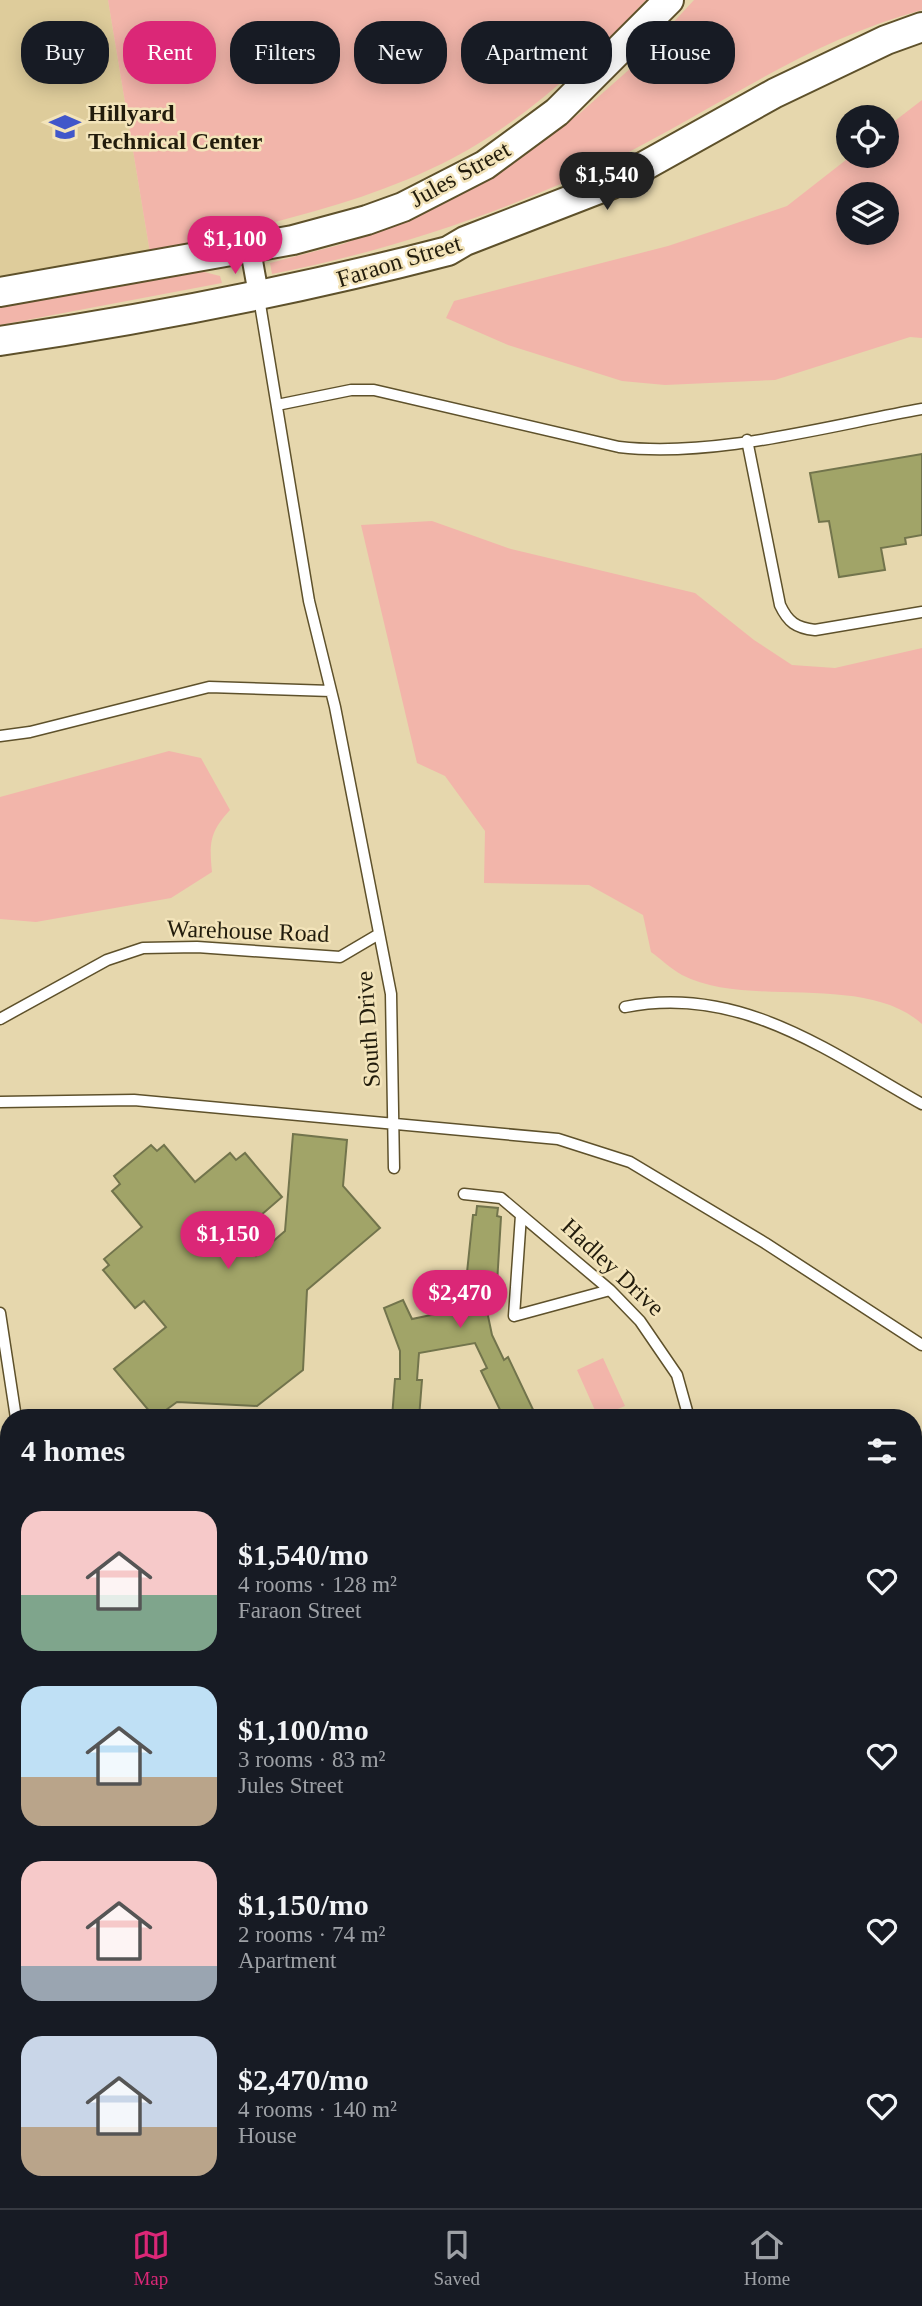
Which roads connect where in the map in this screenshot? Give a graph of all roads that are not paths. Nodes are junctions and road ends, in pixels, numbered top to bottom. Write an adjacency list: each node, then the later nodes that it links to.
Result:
1 (668, 0): 3 (main road, Jules Street)
2 (922, 27): 5 (main road, Faraon Street)
3 (250, 247): 4 (main road); 5 (street)
4 (0, 292)
5 (259, 297): 6 (main road, Faraon Street); 7 (lane, South Drive)
6 (0, 341)
7 (277, 405): 9 (lane); 11 (lane, South Drive)
8 (922, 409): 9 (lane)
9 (747, 440): 10 (lane)
10 (922, 612)
11 (331, 691): 12 (lane); 13 (lane, South Drive)
12 (0, 736)
13 (379, 934): 15 (lane, Warehouse Road); 18 (lane, South Drive)
14 (625, 1007): 17 (lane)
15 (0, 1019)
16 (0, 1102): 18 (lane)
17 (922, 1104)
18 (393, 1123): 19 (lane, South Drive); 24 (lane)
19 (394, 1168)
20 (464, 1194): 21 (lane, Hadley Drive)
21 (521, 1215): 22 (lane, Hadley Drive); 22 (lane)
22 (610, 1290): 26 (lane, Hadley Drive)
23 (0, 1313): 25 (lane)
24 (922, 1345)
25 (15, 1409)
26 (686, 1409)

